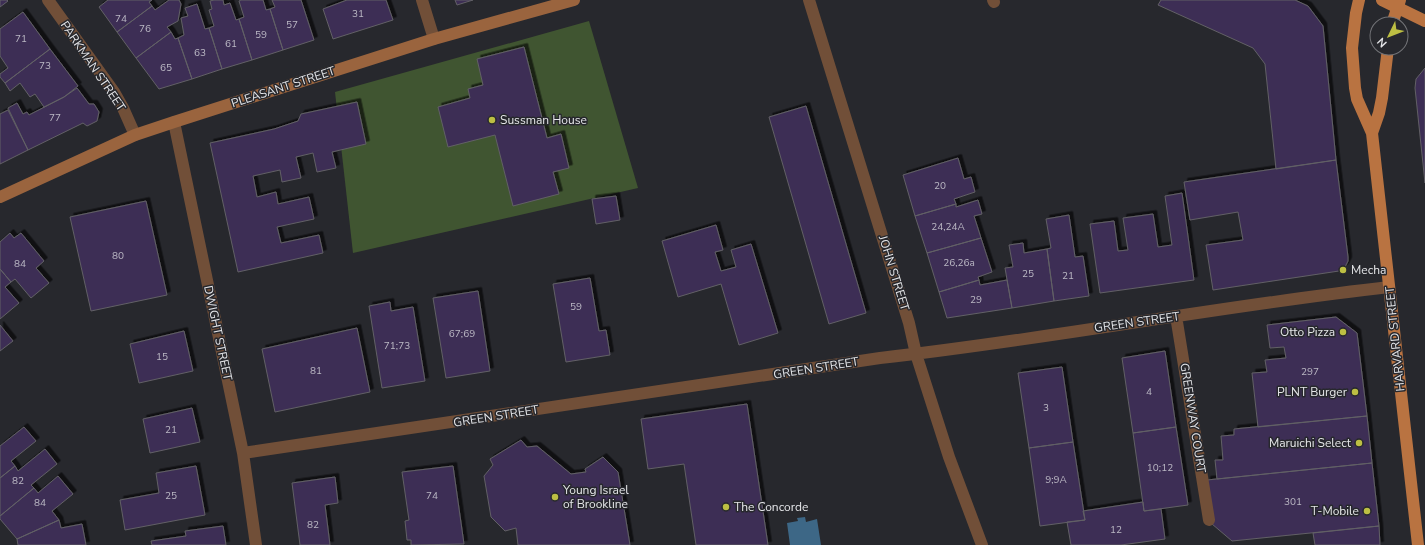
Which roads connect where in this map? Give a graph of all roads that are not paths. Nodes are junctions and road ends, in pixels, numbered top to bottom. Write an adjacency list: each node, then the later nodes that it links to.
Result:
1 (48, 0): 14 (street, PARKMAN STREET)
2 (422, 0): 10 (street)
3 (574, 0): 10 (street, PLEASANT STREET)
4 (809, 0): 18 (street, JOHN STREET)
5 (1359, 0): 13 (main road, HARVARD STREET)
6 (1382, 0): 7 (main road)
7 (1399, 4): 8 (main road); 9 (main road)
8 (1395, 16)
9 (1425, 21)
10 (434, 39): 12 (street, PLEASANT STREET)
11 (1387, 56): 13 (main road, HARVARD STREET)
12 (174, 122): 14 (street, PLEASANT STREET); 19 (street, DWIGHT STREET)
13 (1372, 133): 16 (main road, HARVARD STREET)
14 (135, 135): 15 (street, PLEASANT STREET)
15 (0, 197)
16 (1389, 287): 17 (street, GREEN STREET); 23 (main road, HARVARD STREET)
17 (1176, 316): 18 (street, GREEN STREET); 20 (street, GREENWAY COURT)
18 (916, 354): 19 (street, GREEN STREET); 22 (street, JOHN STREET)
19 (243, 453): 21 (street, DWIGHT STREET)
20 (1209, 520)
21 (256, 545)
22 (982, 545)
23 (1418, 545)

